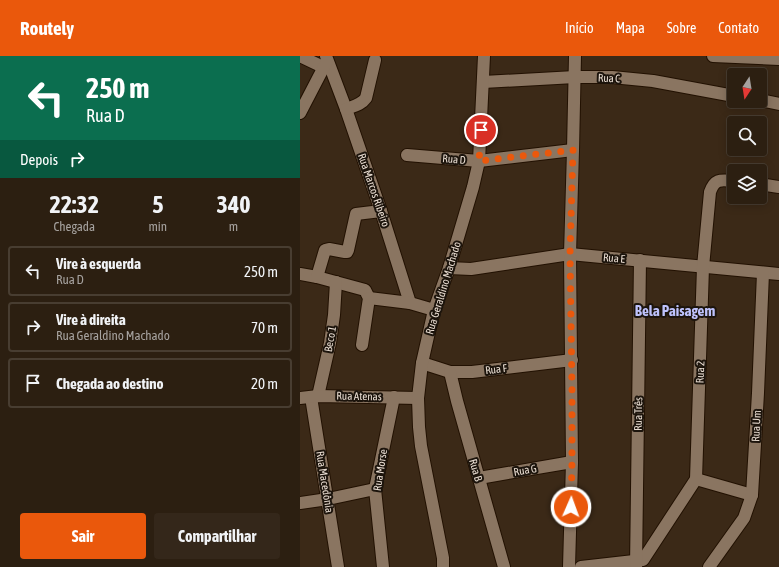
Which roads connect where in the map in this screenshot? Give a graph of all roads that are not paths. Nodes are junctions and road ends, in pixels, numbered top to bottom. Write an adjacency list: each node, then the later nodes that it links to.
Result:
1 (300, 56): 7 (street)
2 (484, 56): 9 (street, Rua Geraldino Machado)
3 (575, 56): 8 (street)
4 (713, 56): 5 (street)
5 (779, 59)
6 (375, 60): 13 (street)
7 (325, 61): 13 (street, Rua Marcos Ribeiro); 14 (street)
8 (574, 77): 9 (street, Rua C); 10 (street, Rua C); 15 (street)
9 (483, 82): 17 (street, Rua Geraldino Machado)
10 (727, 95)
11 (767, 101): 12 (street)
12 (779, 104)
13 (346, 109): 21 (street, Rua Marcos Ribeiro)
14 (300, 113)
15 (573, 150): 17 (street, Rua D); 22 (street)
16 (406, 155): 17 (street, Rua D)
17 (479, 161): 25 (street, Rua Geraldino Machado)
18 (727, 180): 24 (street, Rua 2)
19 (767, 185): 20 (street)
20 (779, 187)
21 (381, 210): 29 (street); 32 (street, Rua Marcos Ribeiro)
22 (570, 254): 23 (street, Rua E); 25 (street, Rua E); 35 (street)
23 (640, 260): 24 (street, Rua E); 48 (street, Rua Três)
24 (703, 267): 26 (street, Rua E); 43 (street, Rua 2)
25 (449, 268): 33 (street, Rua Geraldino Machado)
26 (763, 273): 28 (street, Rua E); 45 (street, Rua Um)
27 (300, 274): 29 (street)
28 (779, 274)
29 (317, 277): 30 (street)
30 (336, 282): 31 (street); 38 (street, Beco 1)
31 (367, 294): 32 (street); 34 (street)
32 (410, 303): 33 (street)
33 (434, 310): 36 (street, Rua Geraldino Machado)
34 (362, 345)
35 (572, 360): 37 (street, Rua F); 41 (street)
36 (422, 362): 37 (street, Rua F); 40 (street, Rua Geraldino Machado)
37 (450, 372): 42 (street, Rua B)
38 (310, 397): 39 (street, Rua Atenas); 46 (street, Rua Macedônia)
39 (394, 397): 40 (street, Rua Atenas); 44 (street, Rua Morse)
40 (418, 398): 51 (street, Rua Geraldino Machado)
41 (572, 462): 42 (street, Rua G); 53 (street)
42 (479, 478): 52 (street, Rua B)
43 (696, 478): 45 (street); 48 (street)
44 (375, 489): 46 (street); 50 (street, Rua Morse)
45 (752, 495): 55 (street, Rua Um)
46 (328, 499): 47 (street); 49 (street, Rua Macedônia)
47 (300, 503)
48 (636, 564): 54 (street)
49 (338, 567)
50 (383, 567)
51 (443, 567)
52 (504, 567)
53 (569, 567)
54 (581, 567)
55 (708, 567)

